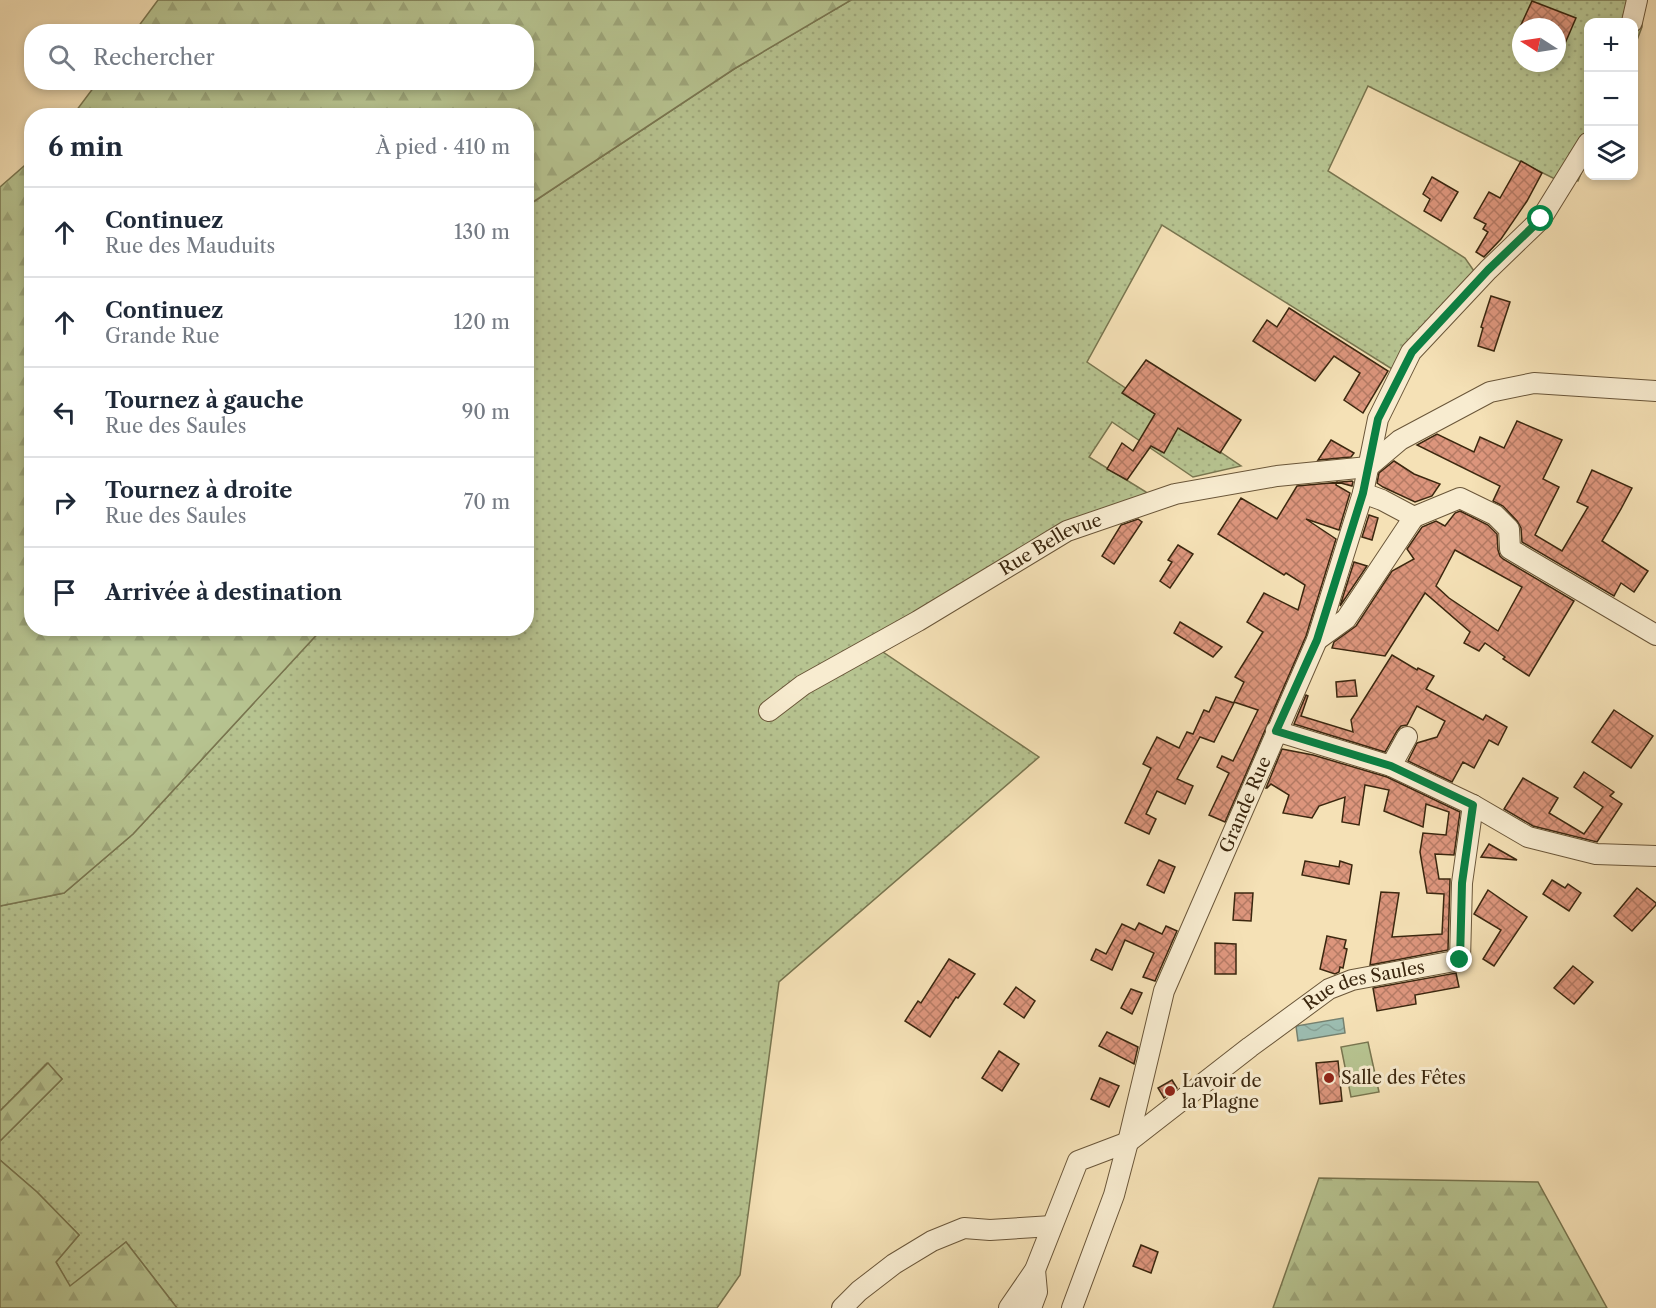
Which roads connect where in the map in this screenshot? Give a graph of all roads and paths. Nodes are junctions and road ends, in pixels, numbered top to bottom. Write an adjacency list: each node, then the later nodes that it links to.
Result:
1 (1637, 0): 2 (street)
2 (1633, 18)
3 (1584, 149): 5 (street, Grande Rue)
4 (1656, 391): 5 (street)
5 (1368, 467): 6 (street, Grande Rue); 11 (street, Rue Bellevue)
6 (1372, 496): 7 (street); 8 (street); 10 (street, Grande Rue)
7 (1414, 516): 8 (street); 9 (street)
8 (1400, 538): 10 (street)
9 (1656, 635)
10 (1317, 640): 12 (street, Grande Rue)
11 (770, 711)
12 (1276, 731): 14 (street); 17 (street, Grande Rue)
13 (1407, 736): 14 (street)
14 (1391, 766): 15 (street)
15 (1473, 805): 16 (street); 17 (street, Rue des Saules)
16 (1656, 856)
17 (1128, 1142): 18 (street); 23 (street, Grande Rue)
18 (1053, 1226): 19 (street); 20 (street)
19 (1035, 1270): 21 (street); 22 (street)
20 (842, 1308)
21 (1009, 1308)
22 (1031, 1308)
23 (1072, 1308)

